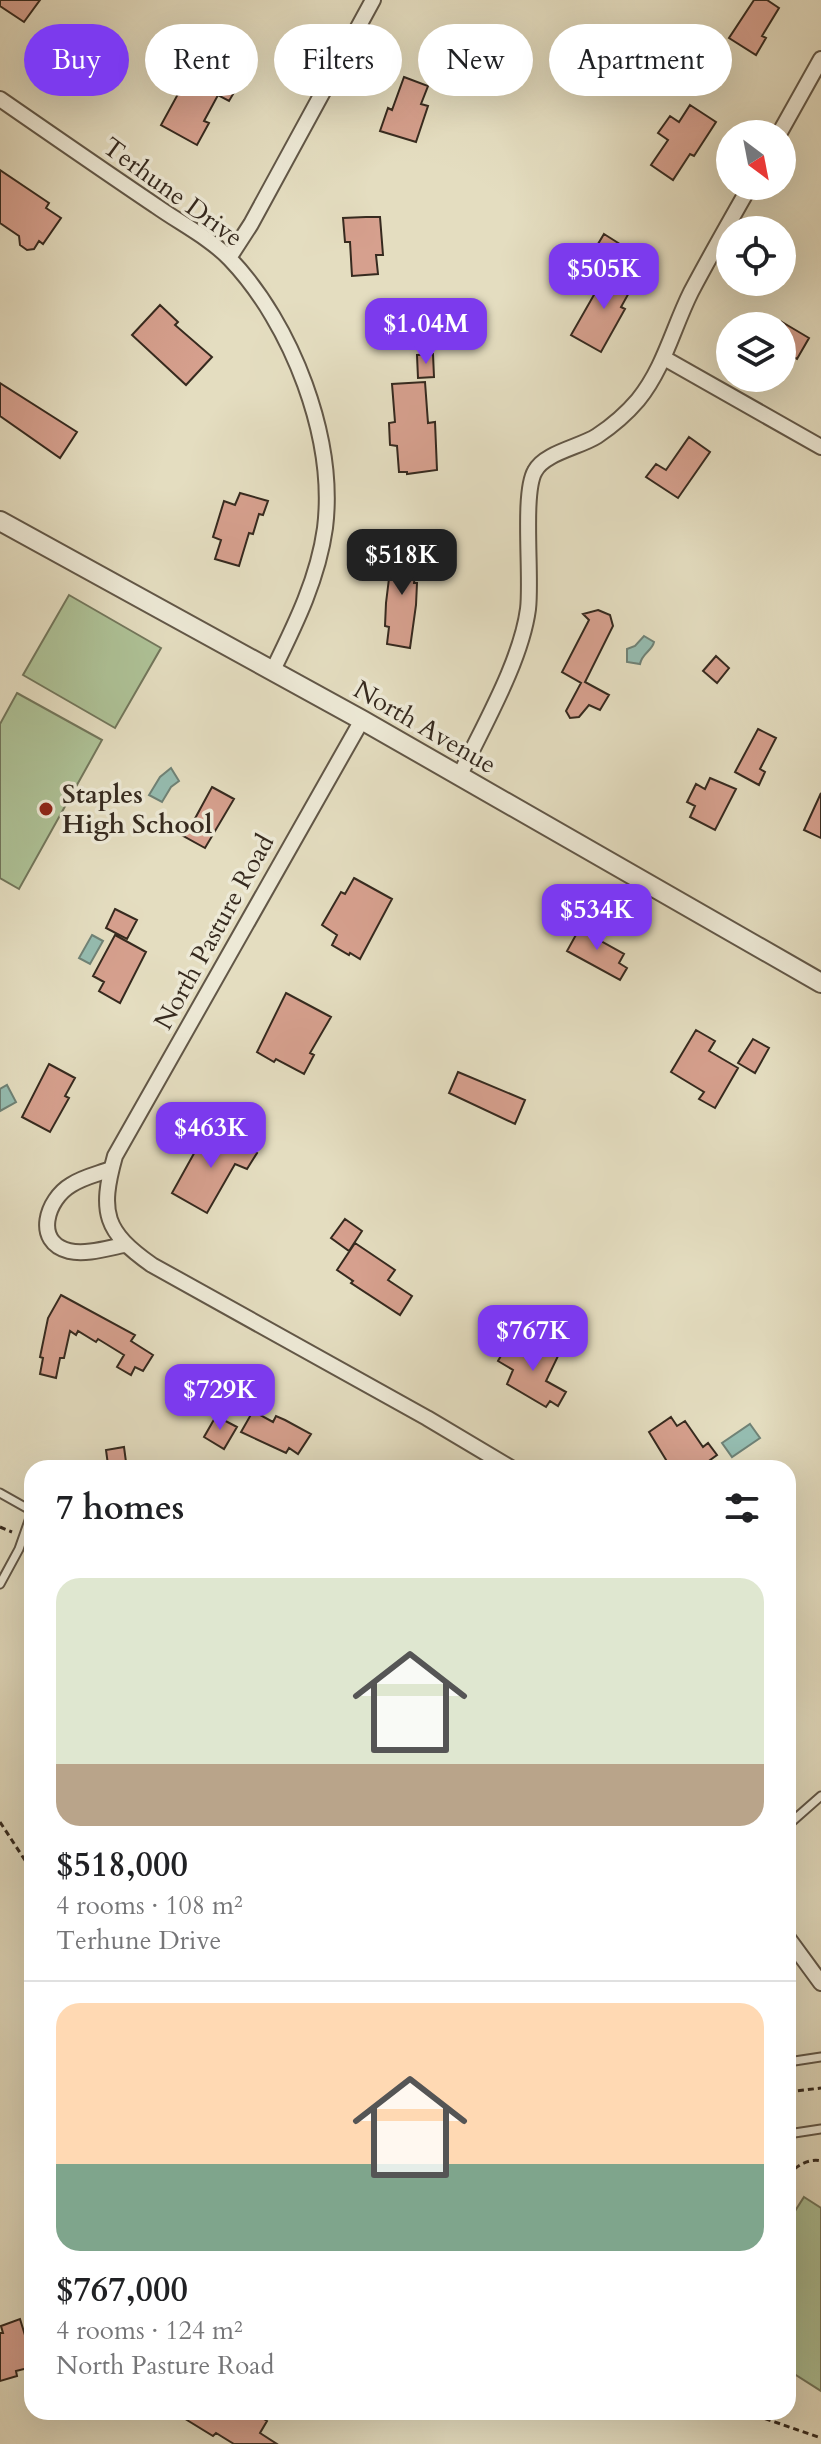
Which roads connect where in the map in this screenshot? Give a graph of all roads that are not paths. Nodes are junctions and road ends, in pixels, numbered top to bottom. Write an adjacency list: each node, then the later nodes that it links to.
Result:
1 (373, 0): 6 (street)
2 (821, 59): 4 (street)
3 (0, 99): 6 (street, Terhune Drive)
4 (787, 120)
5 (742, 200): 7 (street)
6 (229, 258): 10 (street, Terhune Drive)
7 (664, 358): 8 (street); 12 (street)
8 (821, 447)
9 (0, 521): 10 (street, North Avenue)
10 (273, 670): 11 (street, North Avenue)
11 (362, 720): 12 (street, North Avenue); 14 (street, North Pasture Road)
12 (459, 777): 13 (street, North Avenue)
13 (821, 983)
14 (111, 1169): 15 (street, North Pasture Road); 15 (street)
15 (124, 1245): 16 (street)
16 (498, 1460)
17 (0, 1493): 18 (lane)
18 (24, 1506)
19 (24, 1534): 20 (lane)
20 (0, 1584)
21 (821, 1796): 22 (lane)
22 (796, 1818)
23 (796, 1949): 24 (street)
24 (821, 1983)
25 (821, 2057): 26 (lane)
26 (796, 2061)
27 (821, 2129): 28 (lane)
28 (796, 2133)

